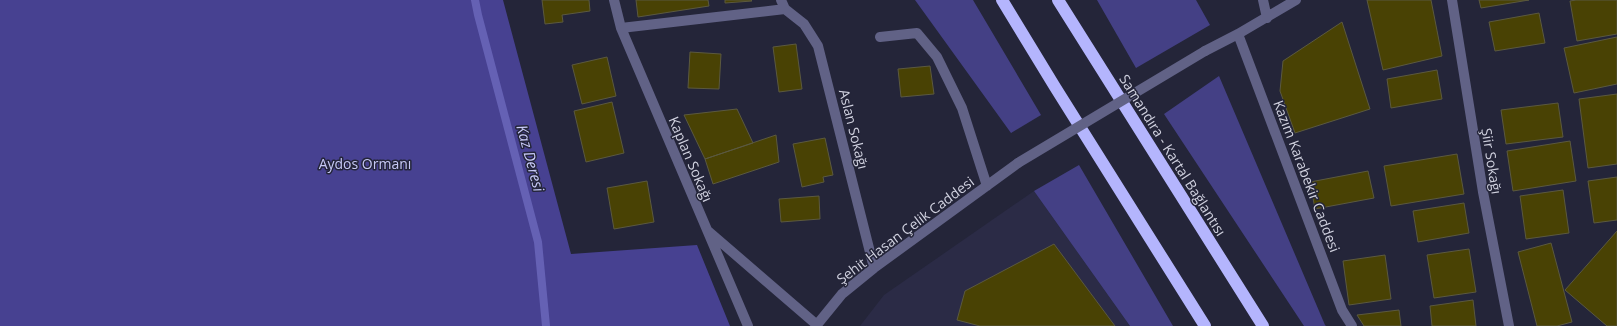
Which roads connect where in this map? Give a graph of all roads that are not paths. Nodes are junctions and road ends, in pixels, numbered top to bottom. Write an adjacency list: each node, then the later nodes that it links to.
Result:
1 (614, 0): 9 (street, Kaplan Sokağı)
2 (1002, 0): 17 (highway)
3 (1058, 0): 18 (highway, Samandıra - Kartal Bağlantısı)
4 (1263, 0): 8 (street)
5 (1296, 0): 8 (street, Şehit Hasan Çelik Caddesi)
6 (1452, 0): 20 (street, Şiir Sokağı)
7 (783, 5): 9 (street, Aslan Sokağı); 14 (street, Aslan Sokağı)
8 (1267, 18): 10 (street, Şehit Hasan Çelik Caddesi)
9 (621, 28): 13 (street, Kaplan Sokağı)
10 (1238, 34): 12 (street, Şehit Hasan Çelik Caddesi, bridge); 19 (street, Kazım Karabekir Caddesi)
11 (880, 37): 12 (street)
12 (987, 186): 14 (street, Şehit Hasan Çelik Caddesi)
13 (706, 228): 15 (street, Kaplan Sokağı); 16 (street)
14 (874, 268): 16 (street, Şehit Hasan Çelik Caddesi)
15 (748, 326)
16 (817, 326)
17 (1205, 326)
18 (1264, 326)
19 (1352, 326)
20 (1509, 326)

